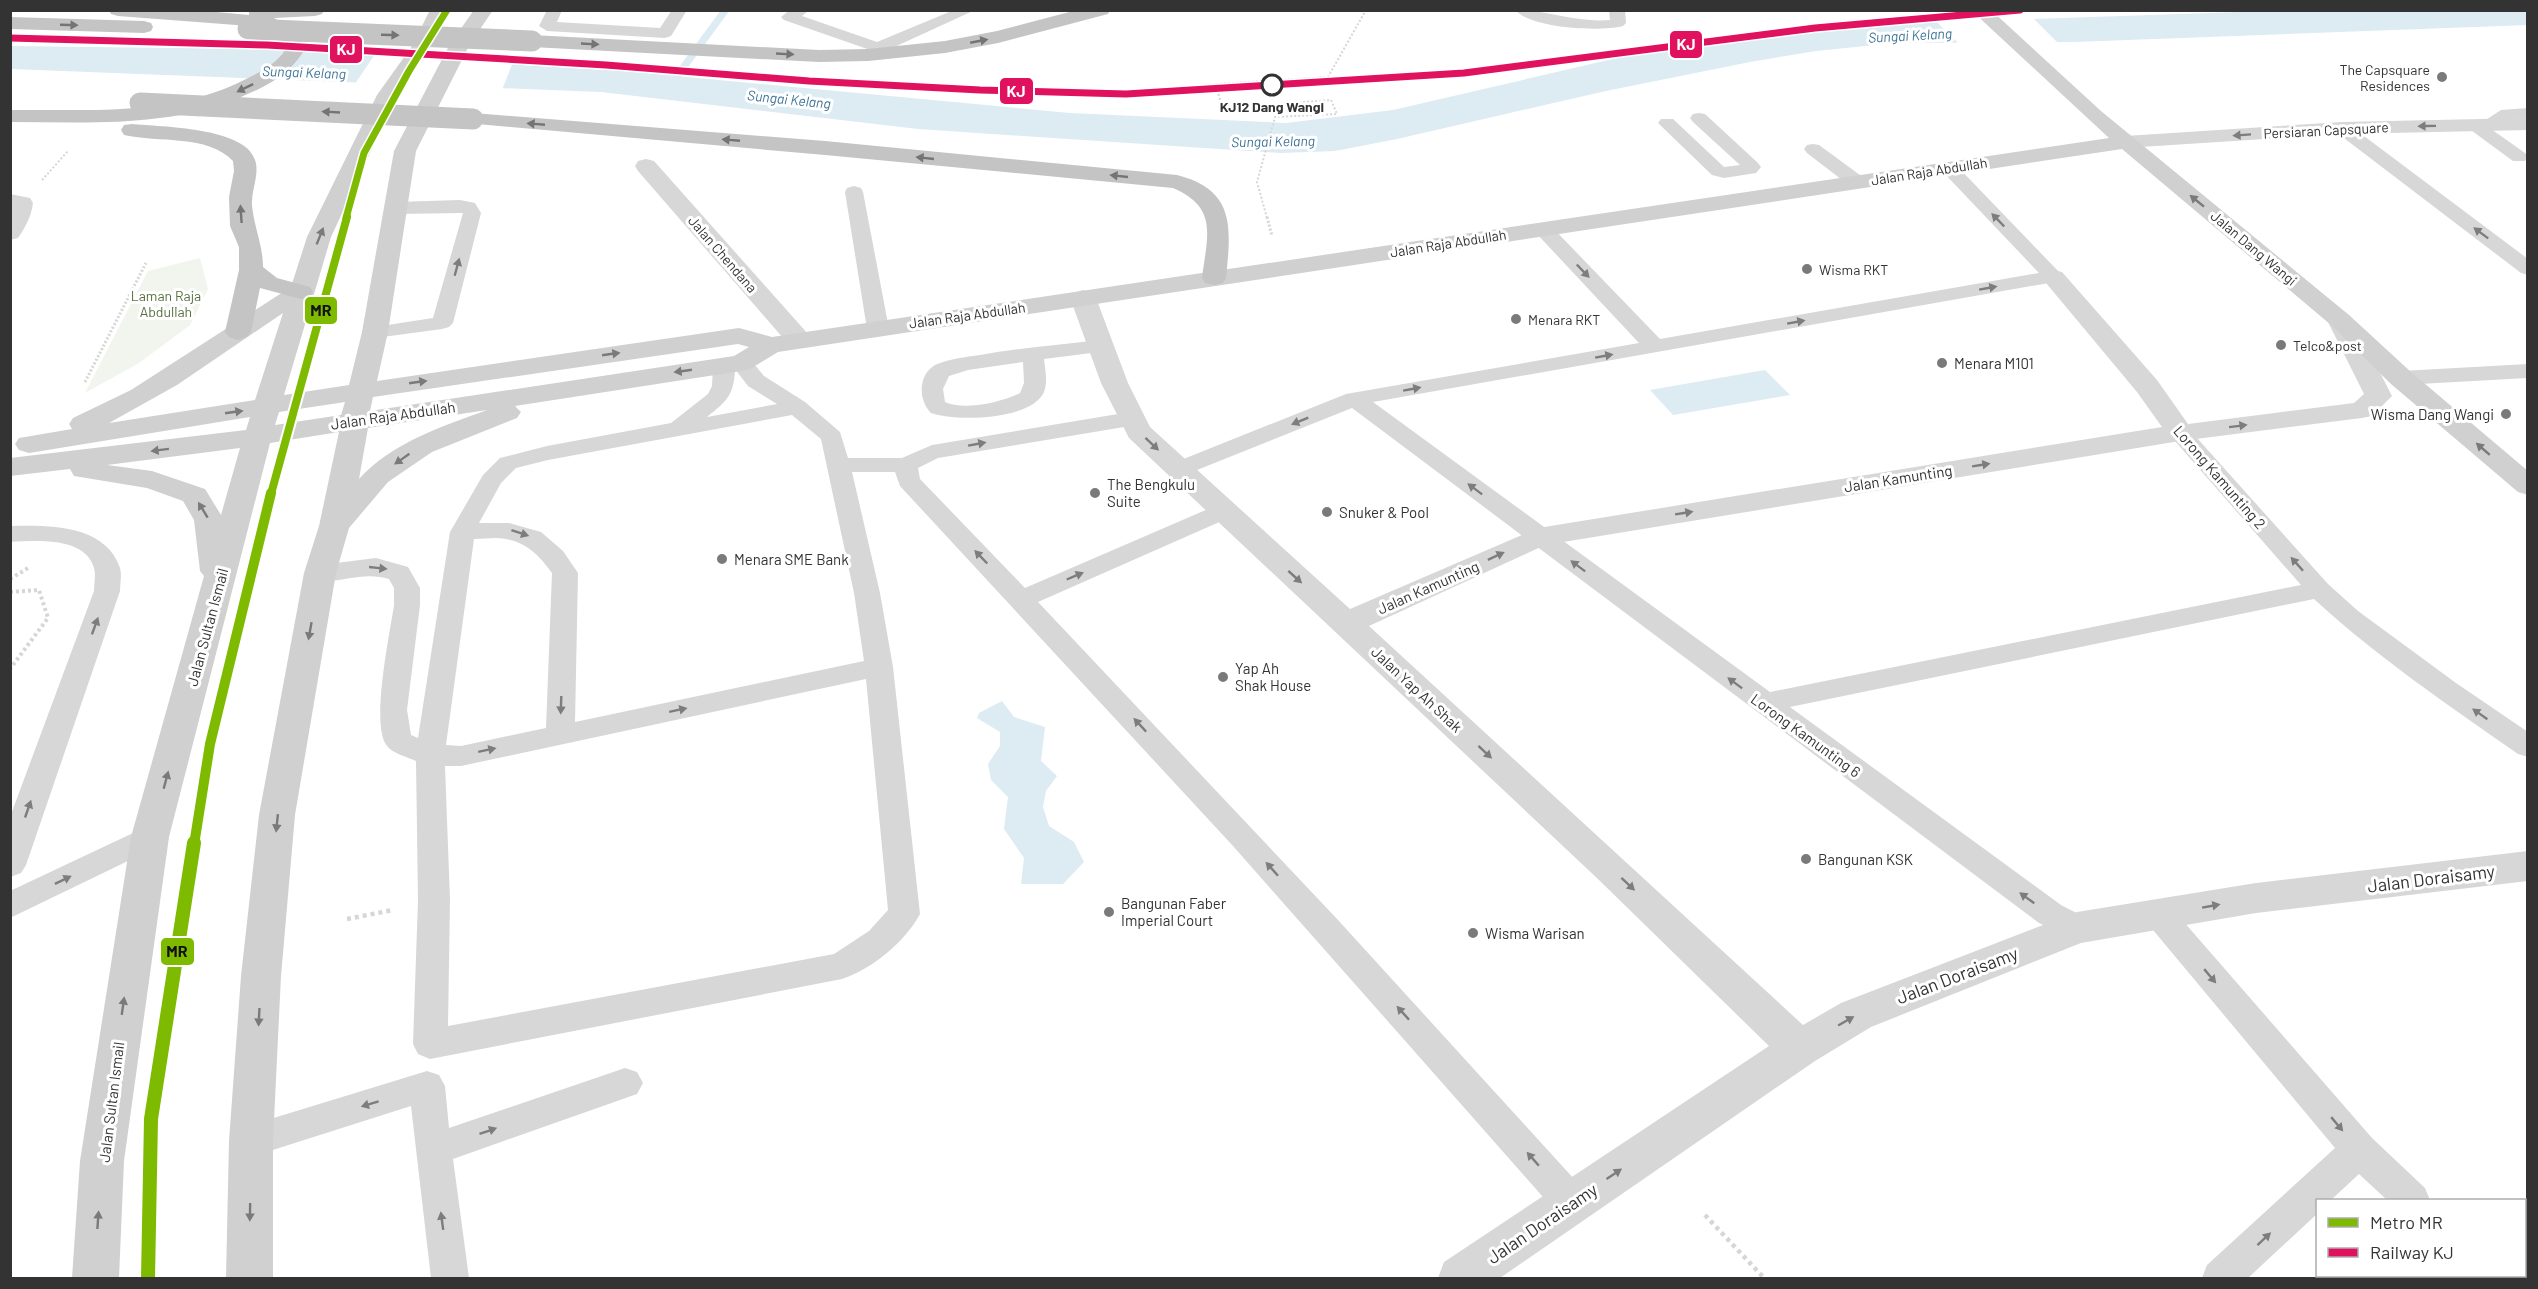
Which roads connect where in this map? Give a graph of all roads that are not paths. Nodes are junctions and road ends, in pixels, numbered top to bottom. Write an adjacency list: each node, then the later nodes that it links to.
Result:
1 (118, 10): 13 (highway)
2 (315, 10): 13 (highway)
3 (440, 10): 41 (main road, Jalan Sultan Ismail, one-way to 3)
4 (484, 10): 34 (main road)
5 (555, 10): 6 (lane)
6 (680, 10)
7 (802, 10): 8 (lane)
8 (968, 10)
9 (1101, 10): 14 (highway, one-way to 9, bridge)
10 (1522, 10): 11 (lane)
11 (1617, 10)
12 (1980, 10): 24 (main road, Jalan Dang Wangi)
13 (171, 13): 17 (highway, one-way to 17, bridge)
14 (10, 23)
15 (10, 97): 40 (highway, one-way to 15, bridge)
16 (2528, 114): 22 (lane)
17 (10, 116)
18 (1700, 118): 29 (lane)
19 (10, 121): 38 (highway, one-way to 19)
20 (1667, 123): 29 (lane)
21 (2528, 124): 22 (street, Persiaran Capsquare)
22 (2481, 125): 23 (street, Persiaran Capsquare, one-way to 23); 26 (lane)
23 (2342, 128): 24 (street, Persiaran Capsquare, one-way to 24); 37 (lane, one-way to 23)
24 (2125, 142): 28 (main road, Jalan Raja Abdullah); 43 (main road, Jalan Dang Wangi, one-way to 24)
25 (1814, 149): 30 (lane)
26 (2519, 157)
27 (646, 166): 47 (street, Jalan Chendana)
28 (1949, 168): 30 (main road, Jalan Raja Abdullah); 39 (lane, Lorong Kamunting 2, one-way to 28)
29 (1736, 172): 32 (lane)
30 (1857, 182): 32 (main road, Jalan Raja Abdullah)
31 (854, 192): 44 (lane)
32 (1765, 196): 35 (main road, Jalan Raja Abdullah)
33 (10, 201): 36 (street)
34 (395, 208): 46 (main road); 46 (lane, one-way to 34)
35 (1543, 229): 40 (main road, Jalan Raja Abdullah); 50 (lane, one-way to 50)
36 (10, 232)
37 (2528, 269)
38 (251, 270): 41 (highway); 45 (highway)
39 (2053, 277): 50 (lane, one-way to 39); 63 (street, Lorong Kamunting 2)
40 (1214, 278): 42 (main road, Jalan Raja Abdullah)
41 (301, 292): 45 (main road); 58 (main road, Jalan Sultan Ismail)
42 (1083, 298): 44 (main road, Jalan Raja Abdullah); 49 (street, Jalan Yap Ah Shak)
43 (2340, 320): 54 (main road, Jalan Dang Wangi); 63 (street, Jalan Kamunting, one-way to 43)
44 (878, 329): 47 (main road, Jalan Raja Abdullah)
45 (238, 332): 65 (main road)
46 (375, 332): 56 (main road)
47 (800, 340): 48 (main road, Jalan Raja Abdullah)
48 (771, 345): 52 (main road, Jalan Raja Abdullah); 56 (main road, Jalan Raja Abdullah, one-way to 48)
49 (1099, 346): 51 (lane); 60 (street, Jalan Yap Ah Shak)
50 (1655, 347): 57 (lane, one-way to 50)
51 (1033, 355)
52 (732, 364): 55 (main road, Jalan Raja Abdullah, one-way to 55); 59 (lane); 62 (lane)
53 (2528, 371): 54 (lane)
54 (2401, 378): 69 (main road, Jalan Dang Wangi, one-way to 54)
55 (572, 388): 61 (main road, Jalan Raja Abdullah); 71 (main road, one-way to 71)
56 (361, 391): 58 (main road, Jalan Raja Abdullah); 61 (main road)
57 (1354, 399): 68 (lane, one-way to 68); 74 (lane, Lorong Kamunting 6, one-way to 57)
58 (266, 407): 64 (main road, Jalan Sultan Ismail); 65 (main road, Jalan Raja Abdullah, one-way to 58)
59 (797, 407): 62 (lane); 66 (lane)
60 (1130, 419): 67 (lane, one-way to 60); 68 (street, Jalan Yap Ah Shak, one-way to 68)
61 (354, 420): 64 (main road, Jalan Raja Abdullah); 71 (main road)
62 (678, 429): 72 (lane)
63 (2180, 433): 74 (street, Jalan Kamunting, one-way to 63); 77 (lane, Lorong Kamunting 2, one-way to 63)
64 (260, 436): 65 (main road, Jalan Raja Abdullah, one-way to 65); 76 (main road, Jalan Sultan Ismail)
65 (18, 456): 76 (main road, one-way to 65)
66 (838, 465): 67 (lane); 80 (lane)
67 (906, 465): 78 (lane, one-way to 67)
68 (1179, 469): 70 (street, Jalan Yap Ah Shak)
69 (2528, 486)
70 (1224, 511): 78 (lane, one-way to 70); 79 (street, Jalan Yap Ah Shak, one-way to 79)
71 (334, 526): 75 (main road)
72 (462, 532): 82 (lane, one-way to 82); 84 (lane)
73 (10, 534): 86 (lane, one-way to 73)
74 (1538, 537): 79 (street, Jalan Kamunting, one-way to 74); 81 (lane, Lorong Kamunting 6, one-way to 74)
75 (320, 573): 84 (lane, one-way to 84); 95 (main road, one-way to 95)
76 (219, 587): 85 (main road, Jalan Sultan Ismail, one-way to 76)
77 (2319, 590): 81 (lane); 83 (lane, Lorong Kamunting 2, one-way to 77)
78 (1021, 599): 99 (lane, one-way to 78)
79 (1347, 623): 92 (street, Jalan Yap Ah Shak, one-way to 92)
80 (879, 667): 82 (lane, one-way to 80); 91 (lane)
81 (1763, 703): 90 (lane, Lorong Kamunting 6, one-way to 81)
82 (560, 735): 84 (lane, one-way to 82)
83 (2528, 747)
84 (430, 755): 91 (lane)
85 (150, 837): 88 (lane, one-way to 85); 100 (main road, Jalan Sultan Ismail, one-way to 85)
86 (10, 865)
87 (2528, 866): 89 (street, Jalan Doraisamy, one-way to 87)
88 (10, 906)
89 (2159, 915): 90 (street, Jalan Doraisamy); 97 (lane, one-way to 97)
90 (2077, 928): 92 (street, Jalan Doraisamy, one-way to 90)
91 (430, 1044): 94 (lane)
92 (1800, 1048): 99 (street, Jalan Doraisamy, one-way to 92)
93 (625, 1083): 96 (lane, one-way to 93)
94 (427, 1086): 95 (lane, one-way to 95); 96 (lane)
95 (251, 1141): 101 (main road, one-way to 101)
96 (433, 1150): 102 (lane, one-way to 96)
97 (2359, 1150): 98 (lane); 104 (lane, one-way to 97)
98 (2411, 1199)
99 (1572, 1203): 103 (street, Jalan Doraisamy)
100 (95, 1278)
101 (249, 1278)
102 (450, 1278)
103 (1461, 1278)
104 (2221, 1278)

